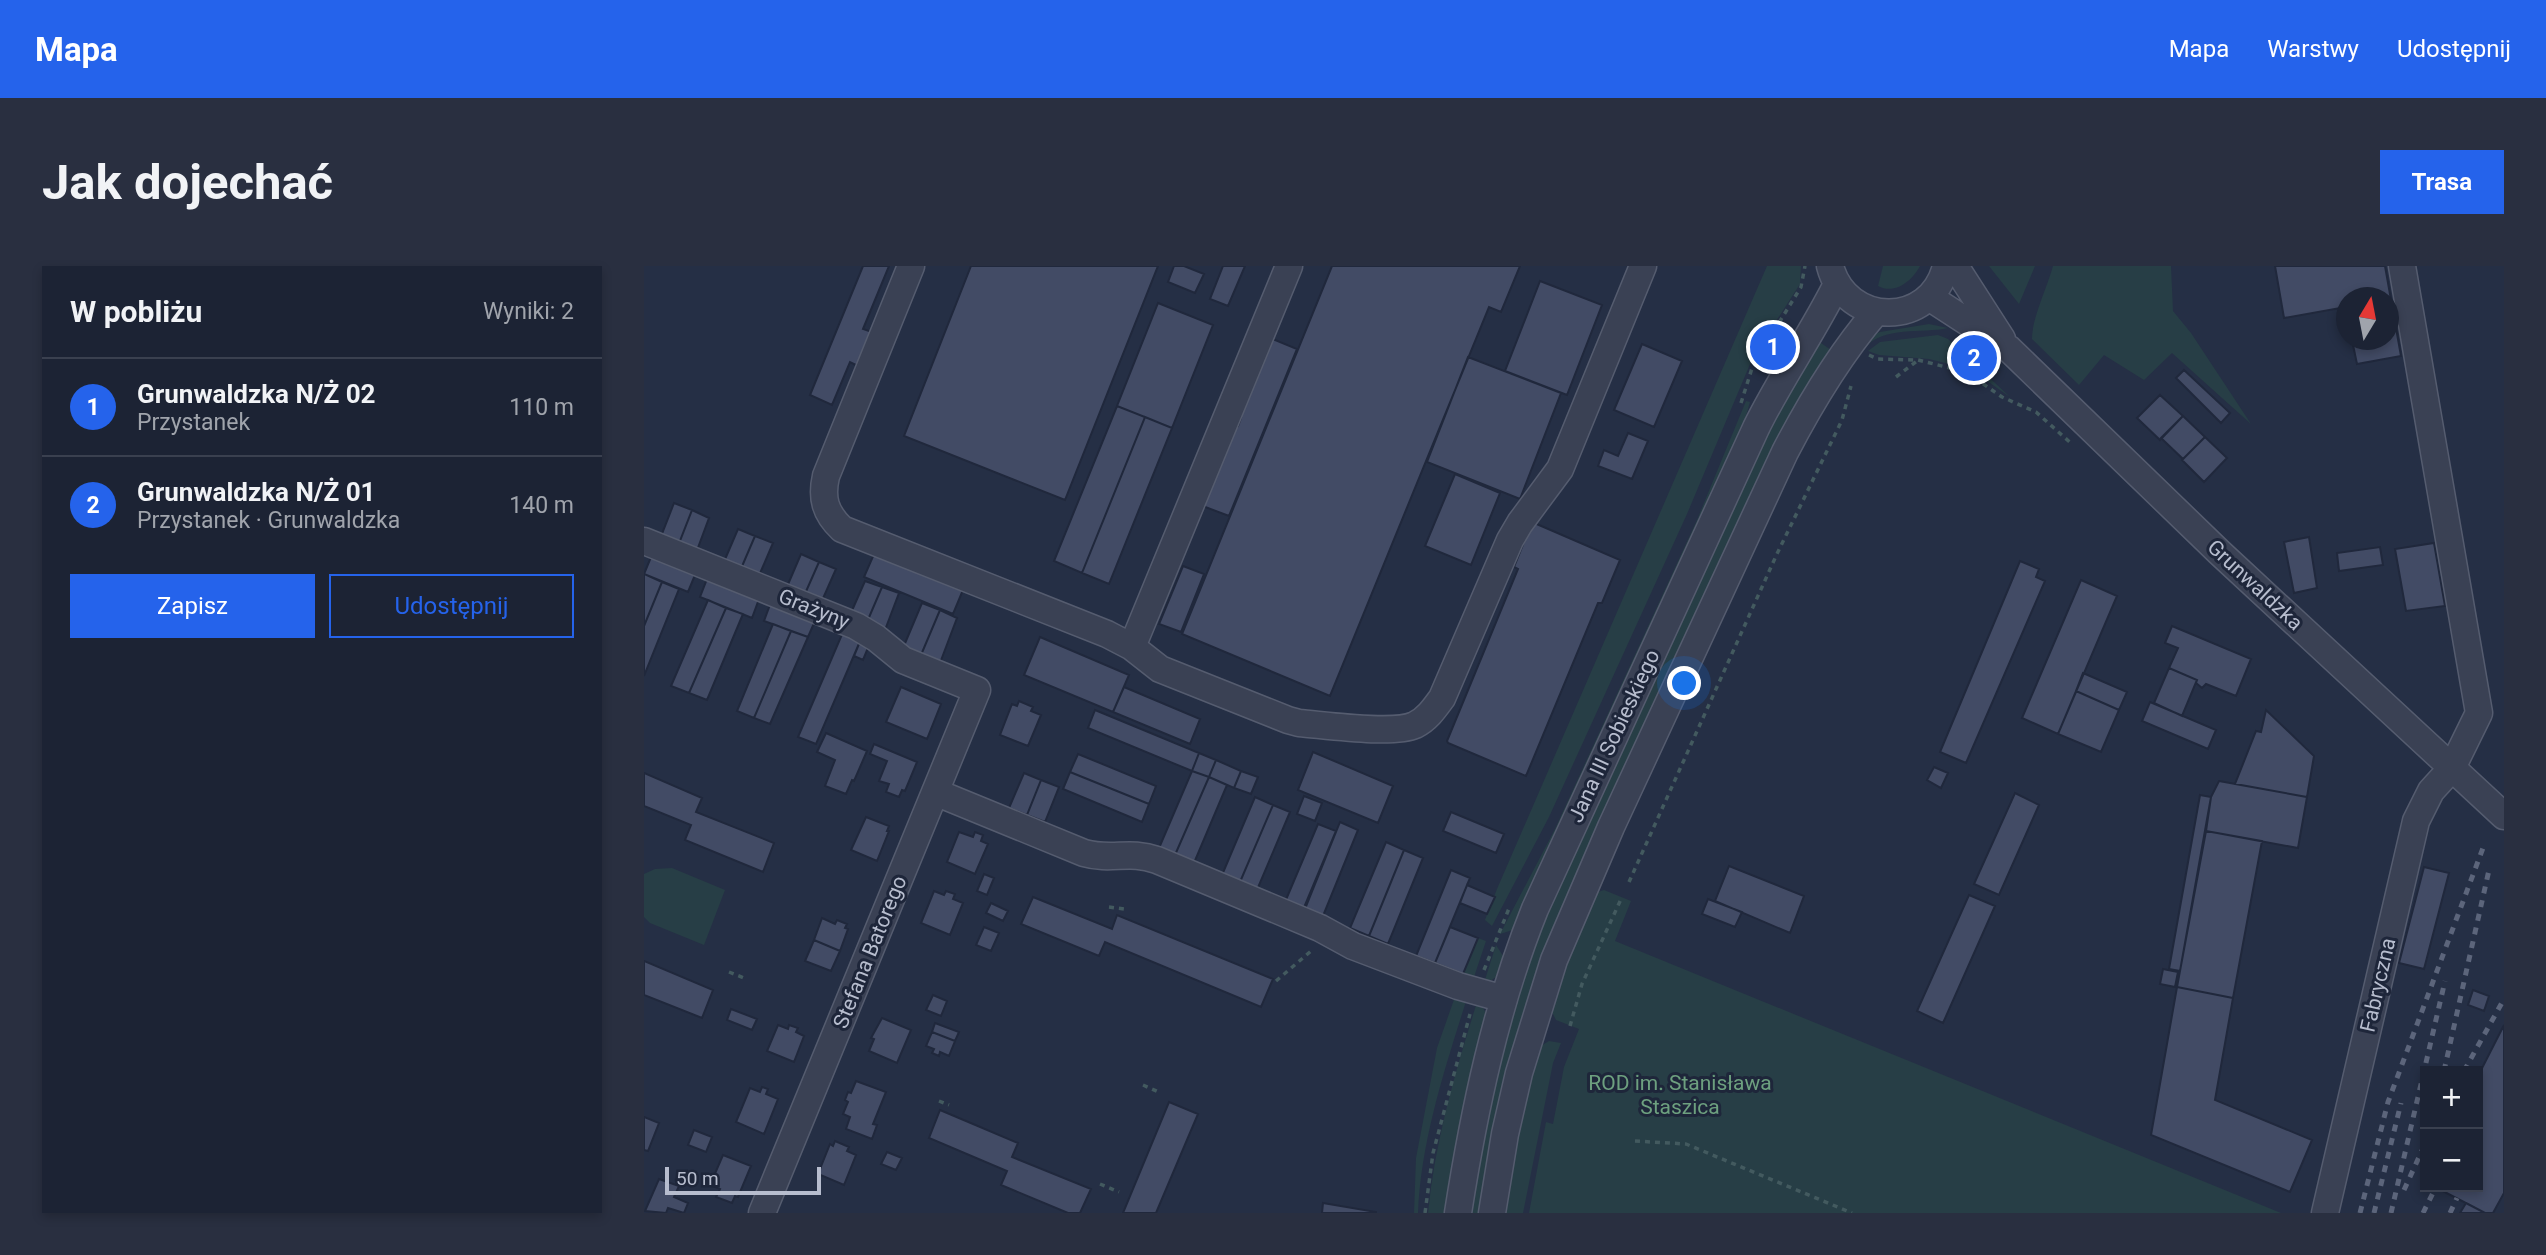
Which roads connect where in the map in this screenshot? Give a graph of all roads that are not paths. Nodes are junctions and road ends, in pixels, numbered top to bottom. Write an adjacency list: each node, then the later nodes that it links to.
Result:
1 (911, 266): 12 (street)
2 (1289, 266): 12 (street)
3 (1643, 266): 12 (street)
4 (1945, 266): 8 (street)
5 (1955, 266): 10 (street, Grunwaldzka)
6 (2402, 266): 14 (street, Fabryczna)
7 (1833, 275): 9 (street); 17 (street, Jana III Sobieskiego)
8 (1929, 297): 9 (street); 10 (street, Grunwaldzka)
9 (1875, 312): 20 (street, Jana III Sobieskiego)
10 (2009, 349): 14 (street, Grunwaldzka)
11 (644, 541): 13 (street, Grażyny)
12 (1132, 647)
13 (977, 690): 15 (street, Stefana Batorego)
14 (2452, 768): 16 (street, Grunwaldzka); 21 (street, Fabryczna)
15 (935, 792): 17 (street); 18 (street, Stefana Batorego)
16 (2504, 816)
17 (1504, 999): 19 (street, Jana III Sobieskiego)
18 (762, 1213)
19 (1458, 1213)
20 (1492, 1213)
21 (2325, 1213)

